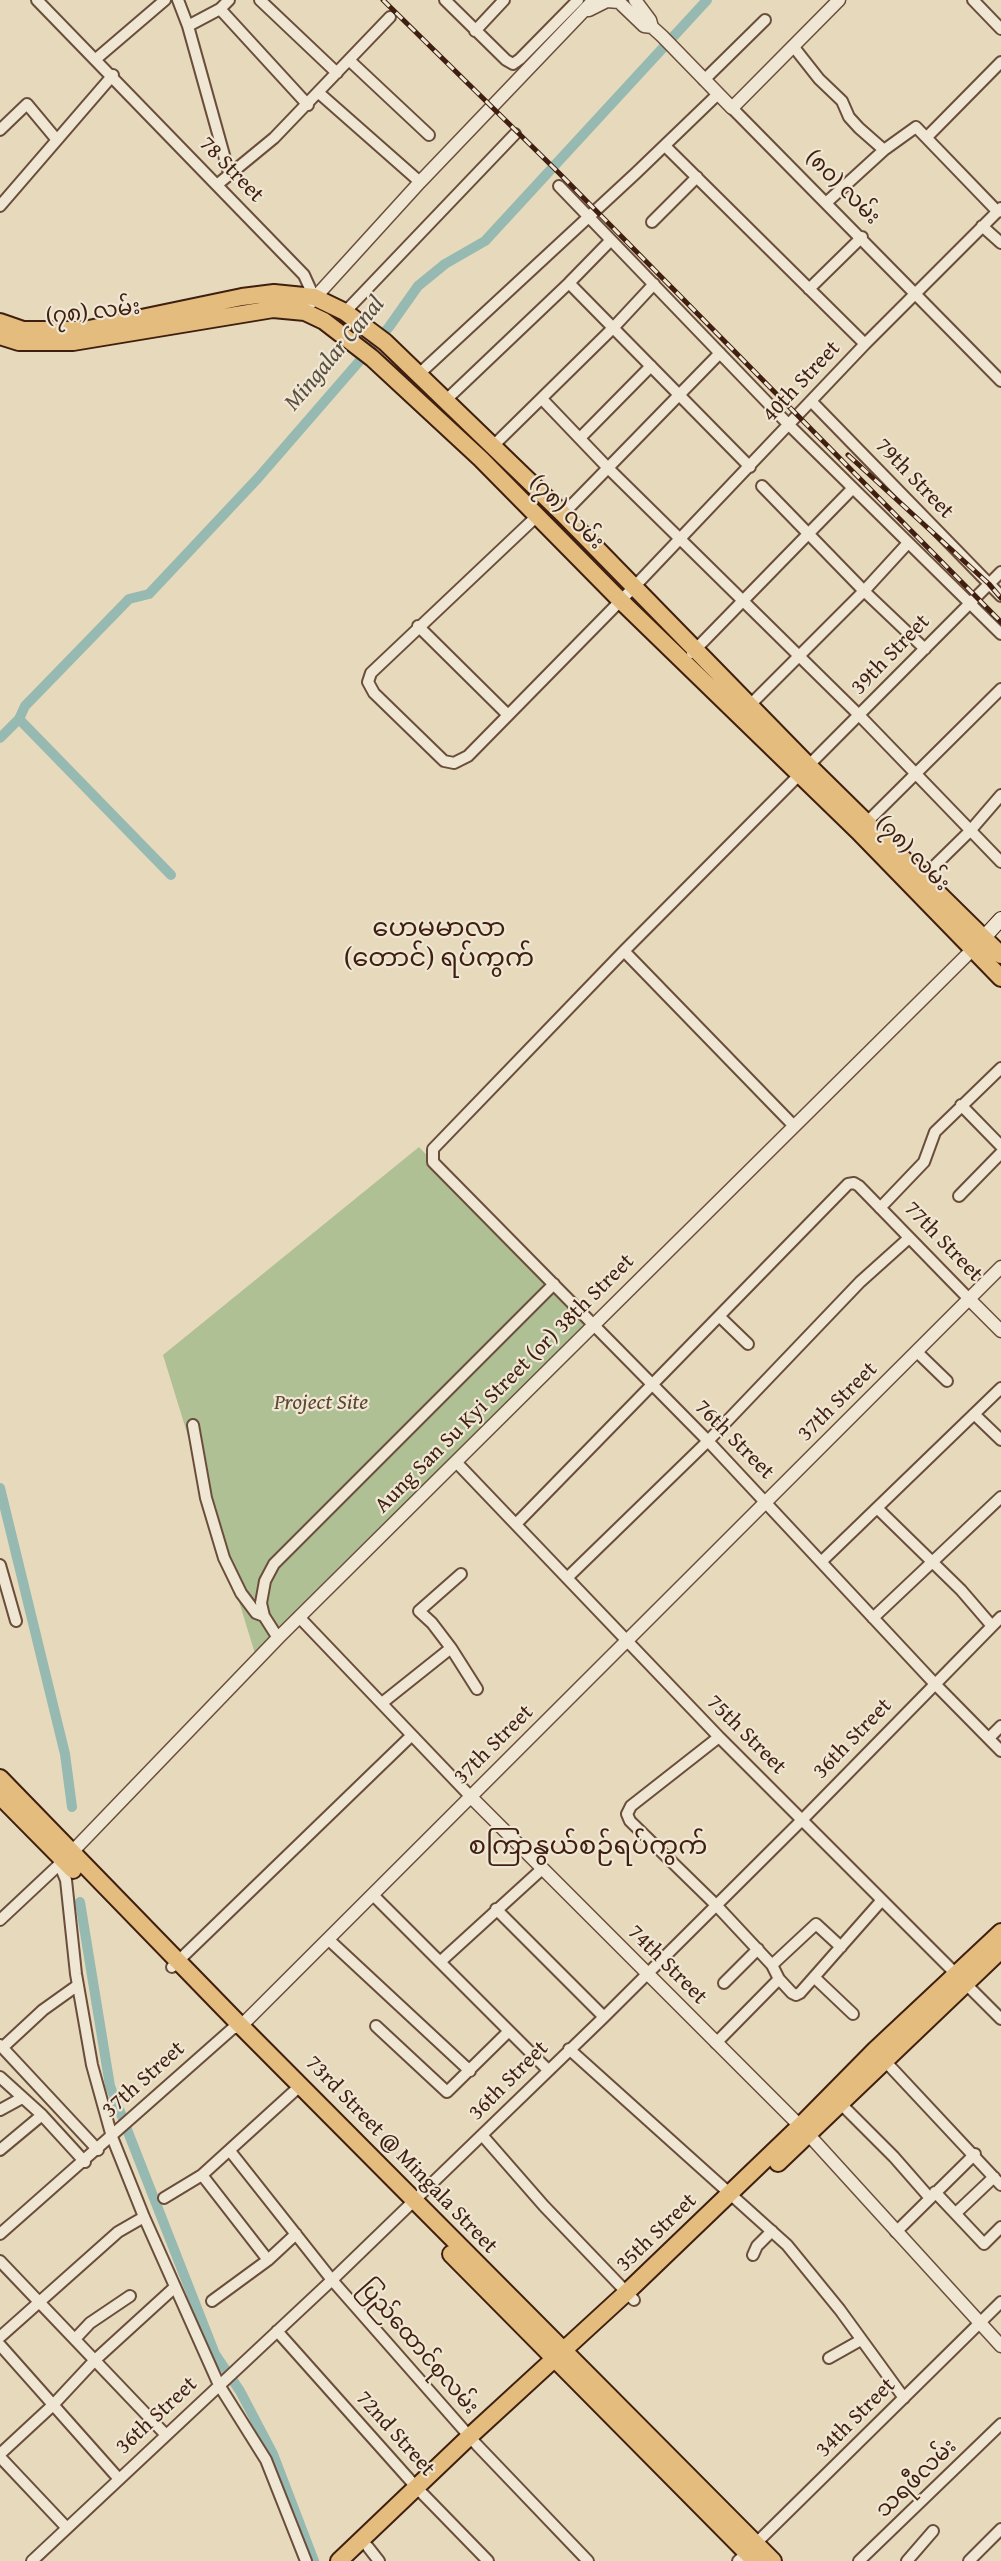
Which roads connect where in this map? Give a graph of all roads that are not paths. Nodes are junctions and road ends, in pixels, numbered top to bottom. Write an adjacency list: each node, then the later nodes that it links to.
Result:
1 (37, 0): 22 (street, 78 Street)
2 (165, 0): 22 (street)
3 (178, 0): 17 (street)
4 (229, 0): 13 (street)
5 (260, 0): 25 (street)
6 (445, 0): 20 (street)
7 (504, 0): 20 (street)
8 (579, 0): 20 (street)
9 (594, 0): 16 (street)
10 (635, 0): 18 (street, (၈၀) လမ်း)
11 (839, 0): 21 (street)
12 (973, 0): 19 (street)
13 (220, 9): 17 (street); 30 (street)
14 (390, 17): 23 (street)
15 (765, 20): 27 (street)
16 (571, 23): 18 (street, (၈၀) လမ်း); 41 (street)
17 (188, 26): 39 (street)
18 (652, 27): 27 (street, (၈၀) လမ်း)
19 (1001, 29)
20 (475, 31)
21 (793, 46): 31 (street); 38 (street)
22 (96, 59): 26 (street, 78 Street)
23 (349, 60): 25 (street); 34 (street)
24 (1001, 62): 35 (street)
25 (336, 73): 28 (street)
26 (113, 75): 36 (street); 42 (street, 78 Street)
27 (704, 80): 29 (street, (၈၀) လမ်း)
28 (319, 93): 30 (street); 41 (street)
29 (718, 94): 31 (street, (၈၀) လမ်း); 37 (street)
30 (308, 105): 39 (street)
31 (732, 108): 44 (street, (၈၀) လမ်း)
32 (0, 130): 36 (street)
33 (515, 134): 59 (street)
34 (429, 135)
35 (927, 137): 38 (street); 46 (street)
36 (57, 140): 45 (street)
37 (665, 146): 40 (street); 47 (street)
38 (884, 150): 44 (street)
39 (229, 173): 42 (street)
40 (696, 177): 48 (street); 55 (street)
41 (420, 182): 57 (street)
42 (218, 184): 57 (street, 78 Street)
43 (559, 186): 47 (street)
44 (827, 202): 50 (street, (၈၀) လမ်း)
45 (0, 206)
46 (999, 210): 49 (street, 40th Street)
47 (589, 216): 51 (street); 66 (street)
48 (652, 222)
49 (982, 226): 52 (street); 56 (street, 40th Street)
50 (862, 237): 55 (street); 56 (street, (၈၀) လမ်း)
51 (611, 240): 53 (street); 54 (street)
52 (1001, 243)
53 (569, 283): 61 (street); 70 (street)
54 (654, 284): 61 (street); 64 (street)
55 (809, 289): 63 (street)
56 (916, 293): 63 (street, 40th Street); 67 (street, (၈၀) လမ်း)
57 (314, 297): 58 (street); 59 (main road, (၇၈) လမ်း); 60 (main road, (၇၈) လမ်း)
58 (305, 312): 62 (main road, (၇၈) လမ်း); 80 (main road, (၇၈) လမ်း)
59 (345, 312): 66 (main road, (၇၈) လမ်း)
60 (0, 322)
61 (614, 327): 65 (street); 69 (street)
62 (0, 336)
63 (865, 344): 71 (street, 40th Street)
64 (720, 353): 68 (street); 72 (street)
65 (651, 366): 68 (street); 73 (street)
66 (419, 374): 70 (main road, (၇၈) လမ်း)
67 (1001, 381)
68 (680, 396): 75 (street); 76 (street)
69 (542, 399): 73 (street); 74 (street)
70 (446, 400): 74 (main road, (၇၈) လမ်း)
71 (812, 402): 72 (street, 40th Street); 85 (street, 79th Street)
72 (789, 425): 75 (street, 40th Street); 78 (street)
73 (581, 437): 76 (street)
74 (493, 446): 79 (main road, (၇၈) လမ်း)
75 (750, 467): 82 (street, 40th Street)
76 (608, 468): 79 (street); 82 (street)
77 (762, 486): 81 (street)
78 (853, 488): 81 (street); 83 (street)
79 (563, 514): 86 (main road, (၇၈) လမ်း)
80 (537, 516): 89 (main road, (၇၈) လမ်း); 92 (street)
81 (808, 534): 87 (street); 90 (street)
82 (681, 539): 86 (street, 40th Street); 90 (street)
83 (908, 543): 87 (street); 91 (street)
84 (1001, 572): 85 (street, 39th Street)
85 (988, 584): 88 (street, 79th Street); 91 (street, 39th Street)
86 (635, 586): 89 (street, 40th Street); 94 (main road, (၇၈) လမ်း)
87 (864, 591): 95 (street); 96 (street)
88 (1001, 596)
89 (620, 600): 97 (main road, (၇၈) လမ်း); 100 (street, 40th Street)
90 (743, 602): 94 (street); 96 (street)
91 (969, 603): 93 (street); 95 (street, 39th Street)
92 (418, 627): 100 (street); 100 (street, 40th Street)
93 (1001, 634)
94 (696, 648): 97 (street); 99 (main road, (၇၈) လမ်း)
95 (925, 649): 101 (street, 39th Street)
96 (798, 657): 99 (street); 101 (street)
97 (683, 662): 99 (main road, (၇၈) လမ်း)
98 (1001, 689): 103 (street)
99 (744, 710): 102 (main road, (၇၈) လမ်း)
100 (508, 715)
101 (859, 716): 102 (street, 39th Street); 103 (street)
102 (804, 770): 105 (main road, (၇၈) လမ်း); 111 (street, 39th Street)
103 (916, 774): 105 (street); 106 (street)
104 (1001, 795): 106 (street)
105 (862, 827): 108 (main road, (၇၈) လမ်း)
106 (970, 831): 107 (street); 108 (street)
107 (1001, 862)
108 (918, 882): 110 (main road, (၇၈) လမ်း)
109 (1001, 919): 110 (main road)
110 (978, 944): 112 (main road, (၇၈) လမ်း); 113 (main road, (၇၈) လမ်း); 116 (street, Aung San Su Kyi Street (or) 38th Street)
111 (624, 951): 116 (street); 119 (street, 39th Street)
112 (1001, 955)
113 (1001, 978)
114 (1001, 1068): 115 (street)
115 (962, 1105): 117 (street); 121 (street)
116 (794, 1126): 127 (street, Aung San Su Kyi Street (or) 38th Street)
117 (1001, 1146)
118 (1001, 1153): 120 (street)
119 (433, 1162): 124 (street, 76th Street)
120 (959, 1196)
121 (880, 1208): 122 (street, 77th Street); 126 (street, 77th Street)
122 (909, 1239): 125 (street, 77th Street); 137 (street)
123 (1001, 1268): 125 (street, 37th Street)
124 (554, 1284): 127 (street, 76th Street); 149 (street)
125 (969, 1299): 128 (street, 77th Street); 130 (street, 37th Street)
126 (720, 1317): 129 (street); 132 (street)
127 (593, 1327): 132 (street, 76th Street); 138 (street, Aung San Su Kyi Street (or) 38th Street)
128 (1001, 1331)
129 (748, 1344)
130 (917, 1352): 131 (street); 140 (street, 37th Street)
131 (947, 1381)
132 (652, 1386): 137 (street, 76th Street); 142 (street)
133 (1001, 1388): 134 (street)
134 (974, 1414): 136 (street); 141 (street)
135 (193, 1425): 149 (street)
136 (1001, 1440)
137 (708, 1441): 140 (street, 76th Street); 147 (street)
138 (456, 1463): 142 (street, 75th Street); 150 (street, Aung San Su Kyi Street (or) 38th Street)
139 (1001, 1497): 144 (street)
140 (767, 1502): 143 (street, 76th Street); 155 (street, 37th Street)
141 (877, 1508): 143 (street); 144 (street)
142 (516, 1524): 147 (street, 75th Street)
143 (821, 1562): 151 (street, 76th Street)
144 (932, 1563): 151 (street); 153 (street)
145 (0, 1565): 148 (street)
146 (460, 1574): 156 (street)
147 (567, 1578): 155 (street, 75th Street)
148 (2, 1581): 152 (street)
149 (264, 1616): 154 (street)
150 (299, 1617): 154 (street, Aung San Su Kyi Street (or) 38th Street); 159 (street, 74th Street)
151 (873, 1618): 157 (street, 76th Street)
152 (16, 1621)
153 (997, 1625): 157 (street, 36th Street)
154 (278, 1638): 168 (street, Aung San Su Kyi Street (or) 38th Street)
155 (627, 1641): 162 (street, 75th Street); 166 (street, 37th Street)
156 (451, 1648): 158 (street); 159 (street)
157 (935, 1684): 163 (street, 76th Street); 167 (street, 36th Street)
158 (477, 1689)
159 (382, 1703): 161 (street, 74th Street)
160 (1001, 1726): 163 (street)
161 (411, 1736): 166 (street, 74th Street); 181 (street)
162 (719, 1737): 167 (street, 75th Street); 172 (street)
163 (989, 1738): 164 (street, 76th Street)
164 (1001, 1751)
165 (2, 1792): 168 (main road, 73rd Street @ Mingala Street)
166 (471, 1797): 169 (street, 74th Street); 170 (street, 37th Street)
167 (802, 1820): 171 (street, 75th Street); 172 (street, 36th Street)
168 (65, 1858): 174 (street); 181 (main road, 73rd Street @ Mingala Street); 188 (street)
169 (542, 1869): 173 (street); 183 (street, 74th Street)
170 (374, 1896): 176 (street, 37th Street); 180 (street)
171 (882, 1900): 177 (street); 186 (street, 75th Street)
172 (716, 1905): 178 (street); 183 (street, 36th Street)
173 (496, 1909): 180 (street); 190 (street)
174 (0, 1920)
175 (1001, 1932): 186 (main road, 35th Street)
176 (328, 1940): 193 (street, 37th Street); 201 (street)
177 (841, 1947): 182 (street); 184 (street)
178 (758, 1949): 182 (street); 187 (street)
179 (1001, 1950): 186 (main road, 35th Street)
180 (440, 1962): 194 (street)
181 (176, 1964): 193 (main road, 73rd Street @ Mingala Street)
182 (772, 1965): 185 (street)
183 (647, 1974): 190 (street, 36th Street); 196 (street, 74th Street)
184 (814, 1977): 185 (street); 189 (street)
185 (779, 1979): 196 (street)
186 (961, 1979): 191 (street, 75th Street); 195 (main road, 35th Street)
187 (723, 1983)
188 (78, 1985): 197 (street); 209 (street)
189 (853, 2014)
190 (603, 2017): 198 (street, 36th Street)
191 (1001, 2019)
192 (376, 2026): 201 (street)
193 (236, 2028): 203 (main road, 73rd Street @ Mingala Street); 209 (street, 37th Street)
194 (509, 2031): 200 (street); 201 (street)
195 (900, 2037): 199 (main road, 35th Street); 208 (main road, 35th Street)
196 (716, 2043): 208 (street, 74th Street)
197 (1, 2047): 212 (street)
198 (570, 2049): 200 (street, 36th Street); 219 (street)
199 (885, 2061): 205 (main road, 35th Street); 214 (street)
200 (548, 2070): 210 (street, 36th Street)
201 (470, 2071)
202 (0, 2077): 204 (street)
203 (298, 2089): 213 (street); 221 (main road, 73rd Street @ Mingala Street)
204 (22, 2098): 206 (street); 207 (street)
205 (840, 2103): 208 (main road, 35th Street); 218 (street)
206 (0, 2110)
207 (42, 2115): 211 (street); 215 (street)
208 (804, 2130): 219 (main road, 35th Street); 225 (street, 74th Street)
209 (115, 2134): 212 (street, 37th Street); 223 (street)
210 (482, 2135): 221 (street, 36th Street); 235 (street)
211 (0, 2150)
212 (98, 2150): 215 (street, 37th Street)
213 (230, 2151): 216 (street); 227 (street, ပြည်ထောင်စုလမ်း)
214 (975, 2154): 217 (street); 218 (street)
215 (85, 2162): 226 (street, 37th Street)
216 (202, 2175): 220 (street); 230 (street)
217 (998, 2181): 222 (street)
218 (932, 2194): 222 (street); 225 (street)
219 (734, 2197): 224 (street); 235 (main road, 35th Street)
220 (164, 2198)
221 (410, 2205): 232 (street, 36th Street); 248 (main road, 73rd Street @ Mingala Street)
222 (956, 2213): 228 (street)
223 (144, 2217): 233 (street); 237 (street)
224 (772, 2231): 229 (street); 243 (street)
225 (896, 2232): 239 (street, 74th Street)
226 (0, 2234)
227 (296, 2234): 230 (street); 232 (street, ပြည်ထောင်စုလမ်း)
228 (998, 2236)
229 (753, 2255)
230 (268, 2260): 236 (street)
231 (0, 2261): 237 (street)
232 (332, 2280): 240 (street, 36th Street); 254 (street, ပြည်ထောင်စုလမ်း)
233 (175, 2287): 247 (street); 249 (street)
234 (130, 2296): 242 (street)
235 (631, 2296): 248 (main road, 35th Street)
236 (212, 2301)
237 (40, 2302): 241 (street); 242 (street)
238 (1001, 2302): 239 (street, 34th Street)
239 (980, 2323): 245 (street, 74th Street); 250 (street, 34th Street)
240 (277, 2331): 249 (street, 36th Street); 257 (street, 72nd Street)
241 (0, 2337)
242 (75, 2339): 247 (street)
243 (861, 2340): 246 (street); 250 (street)
244 (0, 2345): 251 (street)
245 (1001, 2346)
246 (829, 2358)
247 (95, 2360): 251 (street); 253 (street)
248 (562, 2360): 254 (main road, 35th Street); 262 (main road, 73rd Street @ Mingala Street)
249 (223, 2382): 253 (street, 36th Street); 264 (street)
250 (904, 2398): 262 (street, 34th Street)
251 (53, 2405): 255 (street); 256 (street)
252 (1001, 2424): 271 (street, သရဖီလမ်း)
253 (166, 2435): 256 (street, 36th Street)
254 (473, 2441): 257 (main road, 35th Street); 269 (street, ပြည်ထောင်စုလမ်း)
255 (0, 2456): 258 (street)
256 (119, 2480): 258 (street, 36th Street)
257 (420, 2491): 261 (main road, 35th Street); 265 (main road, 35th Street); 268 (street, 72nd Street)
258 (67, 2528): 263 (street, 36th Street)
259 (1001, 2529): 273 (street)
260 (933, 2531): 272 (street)
261 (368, 2547): 266 (main road, 35th Street); 267 (street)
262 (749, 2555): 270 (main road, 73rd Street @ Mingala Street)
263 (32, 2561)
264 (306, 2561)
265 (339, 2561)
266 (353, 2561)
267 (379, 2561)
268 (488, 2561)
269 (588, 2561)
270 (773, 2561)
271 (859, 2561)
272 (907, 2561)
273 (969, 2561)

